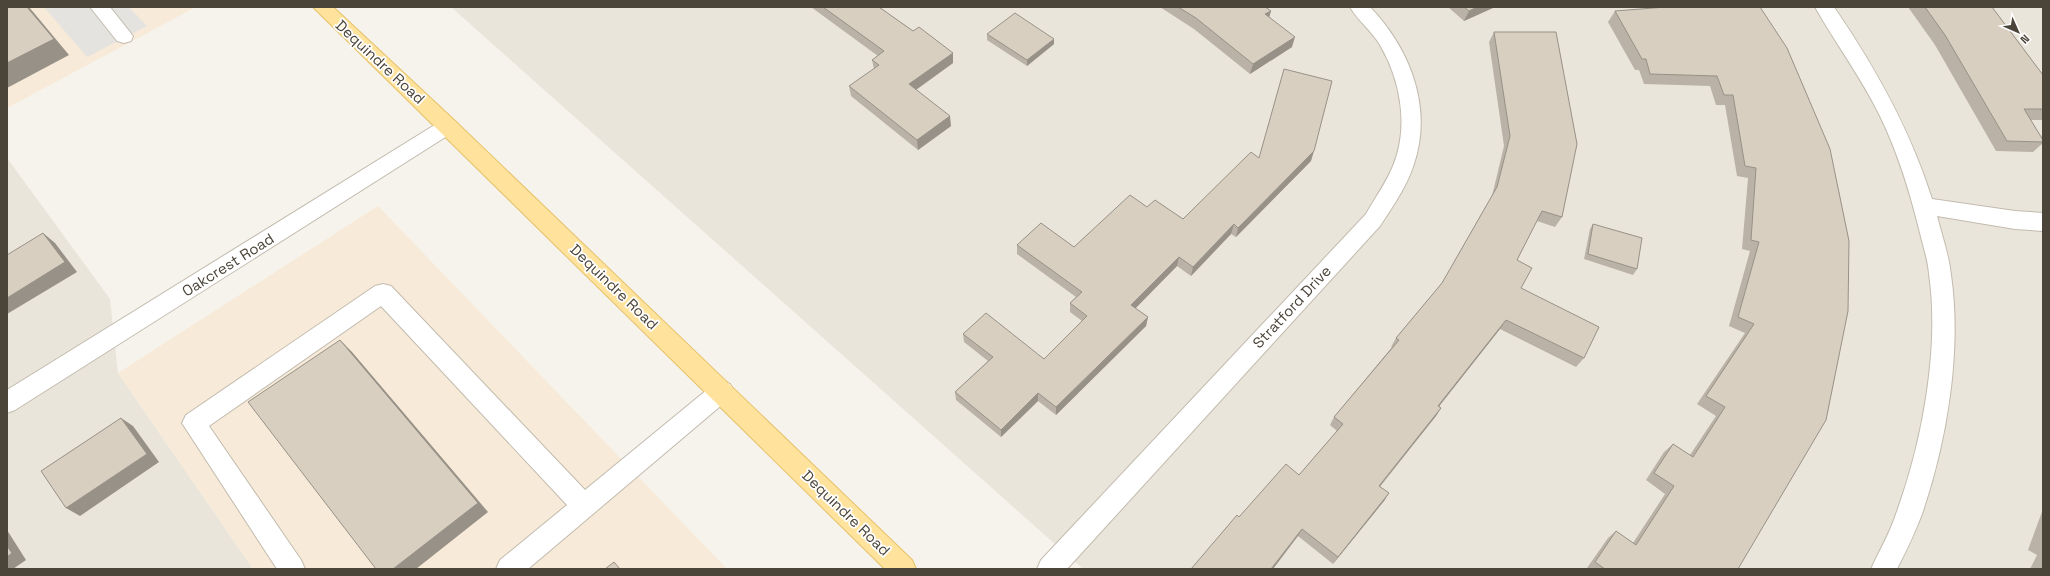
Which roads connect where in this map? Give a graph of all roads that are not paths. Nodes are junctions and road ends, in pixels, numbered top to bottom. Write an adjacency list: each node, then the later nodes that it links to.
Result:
1 (100, 7): 5 (street)
2 (322, 7): 6 (main road, Dequindre Road)
3 (1359, 7): 15 (street, Stratford Drive)
4 (1824, 7): 7 (street)
5 (124, 36)
6 (448, 126): 9 (main road, Dequindre Road); 10 (street, Oakcrest Road)
7 (1925, 206): 8 (street); 16 (street)
8 (2043, 222)
9 (722, 391): 11 (street); 14 (main road, Dequindre Road)
10 (7, 403)
11 (584, 506): 12 (street); 13 (street)
12 (292, 569)
13 (509, 569)
14 (903, 569)
15 (1050, 569)
16 (1884, 569)

